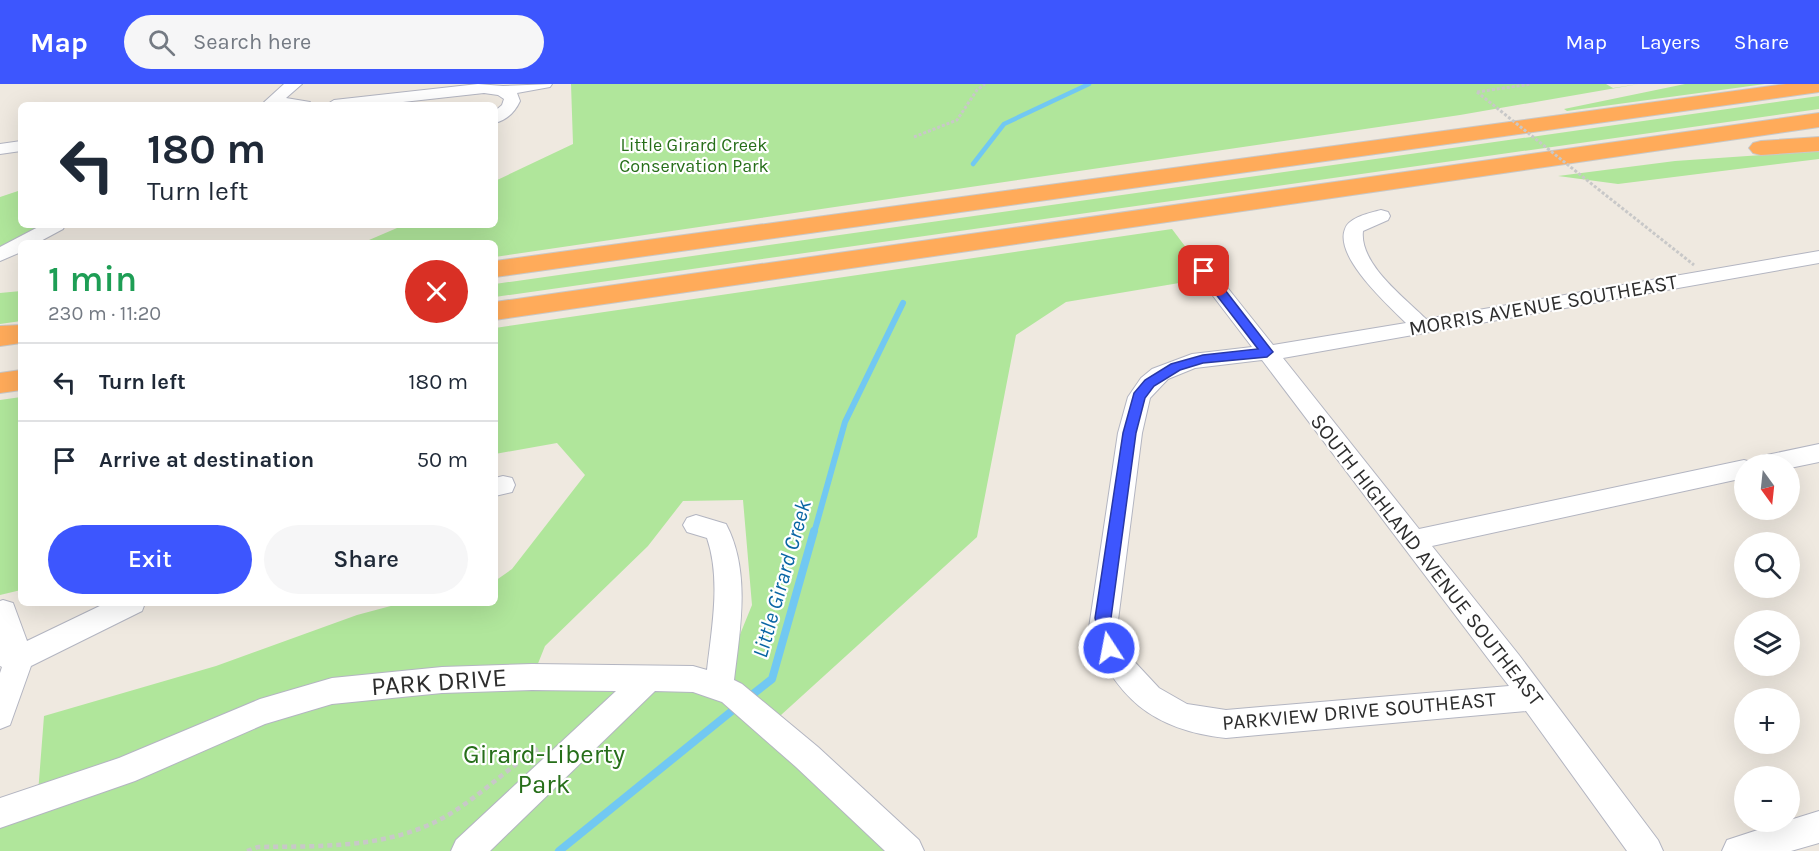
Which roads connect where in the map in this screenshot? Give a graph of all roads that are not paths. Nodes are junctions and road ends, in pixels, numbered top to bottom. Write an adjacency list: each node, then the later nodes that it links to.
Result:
1 (294, 84): 6 (street)
2 (544, 84): 5 (street)
3 (1655, 86): 13 (highway)
4 (1819, 86): 13 (highway)
5 (503, 91): 7 (street); 8 (street)
6 (273, 102)
7 (360, 102)
8 (498, 116)
9 (1819, 120): 14 (highway)
10 (1819, 144): 14 (highway)
11 (18, 146): 12 (street)
12 (0, 148)
13 (1112, 184): 21 (highway)
14 (1348, 188): 23 (highway)
15 (1381, 216): 24 (street)
16 (51, 228): 17 (street)
17 (29, 240)
18 (18, 246): 19 (street)
19 (0, 255)
20 (1819, 257): 24 (street, MORRIS AVENUE SOUTHEAST)
21 (498, 269)
22 (1204, 271): 25 (street, SOUTH HIGHLAND AVENUE SOUTHEAST)
23 (498, 311)
24 (1422, 327): 25 (street, MORRIS AVENUE SOUTHEAST)
25 (1267, 352): 32 (street, SOUTH HIGHLAND AVENUE SOUTHEAST); 38 (street, PARKVIEW DRIVE SOUTHEAST)
26 (18, 380): 27 (highway)
27 (0, 383)
28 (1819, 453): 29 (street)
29 (1800, 457)
30 (1734, 471): 32 (street)
31 (696, 525): 37 (street)
32 (1413, 540): 38 (street, SOUTH HIGHLAND AVENUE SOUTHEAST)
33 (125, 606): 35 (street)
34 (3, 611): 35 (street)
35 (9, 656): 39 (street)
36 (649, 678): 37 (street, PARK DRIVE); 40 (street, PARK DRIVE); 42 (street)
37 (735, 697): 43 (street)
38 (1532, 697): 44 (street, SOUTH HIGHLAND AVENUE SOUTHEAST)
39 (0, 716)
40 (0, 813)
41 (1819, 827): 45 (street)
42 (467, 851)
43 (908, 851)
44 (1647, 851)
45 (1738, 851)

